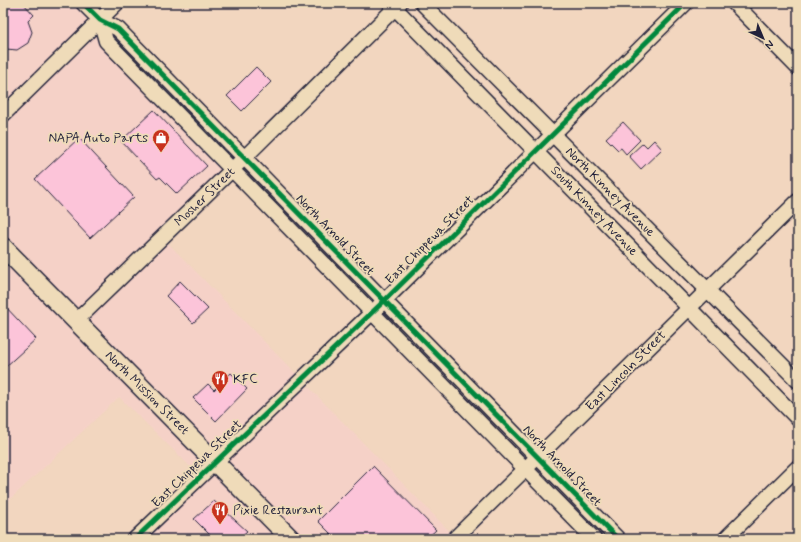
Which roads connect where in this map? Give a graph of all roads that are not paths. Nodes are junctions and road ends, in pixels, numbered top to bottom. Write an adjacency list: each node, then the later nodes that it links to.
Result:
1 (84, 3): 7 (street)
2 (117, 3): 7 (street)
3 (422, 3): 10 (street, North Kinney Avenue)
4 (686, 3): 10 (street, East Chippewa Street)
5 (734, 3): 8 (street)
6 (395, 5): 11 (street, South Kinney Avenue); 12 (street, Mosher Street)
7 (100, 20): 9 (street); 12 (street, North Arnold Street); 13 (street)
8 (798, 68)
9 (3, 115)
10 (553, 134): 11 (street, East Chippewa Street); 16 (street, North Kinney Avenue)
11 (536, 151): 17 (street, East Chippewa Street); 18 (street, South Kinney Avenue)
12 (244, 158): 13 (street, Mosher Street); 17 (street, North Arnold Street)
13 (232, 170): 19 (street); 20 (street, Mosher Street)
14 (798, 201): 16 (street, East Lincoln Street)
15 (3, 247): 20 (main road, North Mission Street)
16 (708, 290): 18 (street, East Lincoln Street); 21 (street, North Kinney Avenue)
17 (384, 301): 19 (street, East Chippewa Street); 23 (street, North Arnold Street)
18 (690, 308): 22 (street, South Kinney Avenue); 23 (street, East Lincoln Street)
19 (371, 313): 24 (street, East Chippewa Street); 26 (street)
20 (76, 322): 24 (main road, North Mission Street)
21 (798, 381)
22 (798, 418)
23 (539, 457): 26 (street, East Lincoln Street); 31 (street, North Arnold Street)
24 (215, 461): 27 (street, East Chippewa Street); 28 (main road, North Mission Street)
25 (798, 467): 32 (street)
26 (526, 469): 29 (street, East Lincoln Street); 30 (street)
27 (135, 539)
28 (291, 539)
29 (454, 539)
30 (594, 539)
31 (618, 539)
32 (725, 539)

